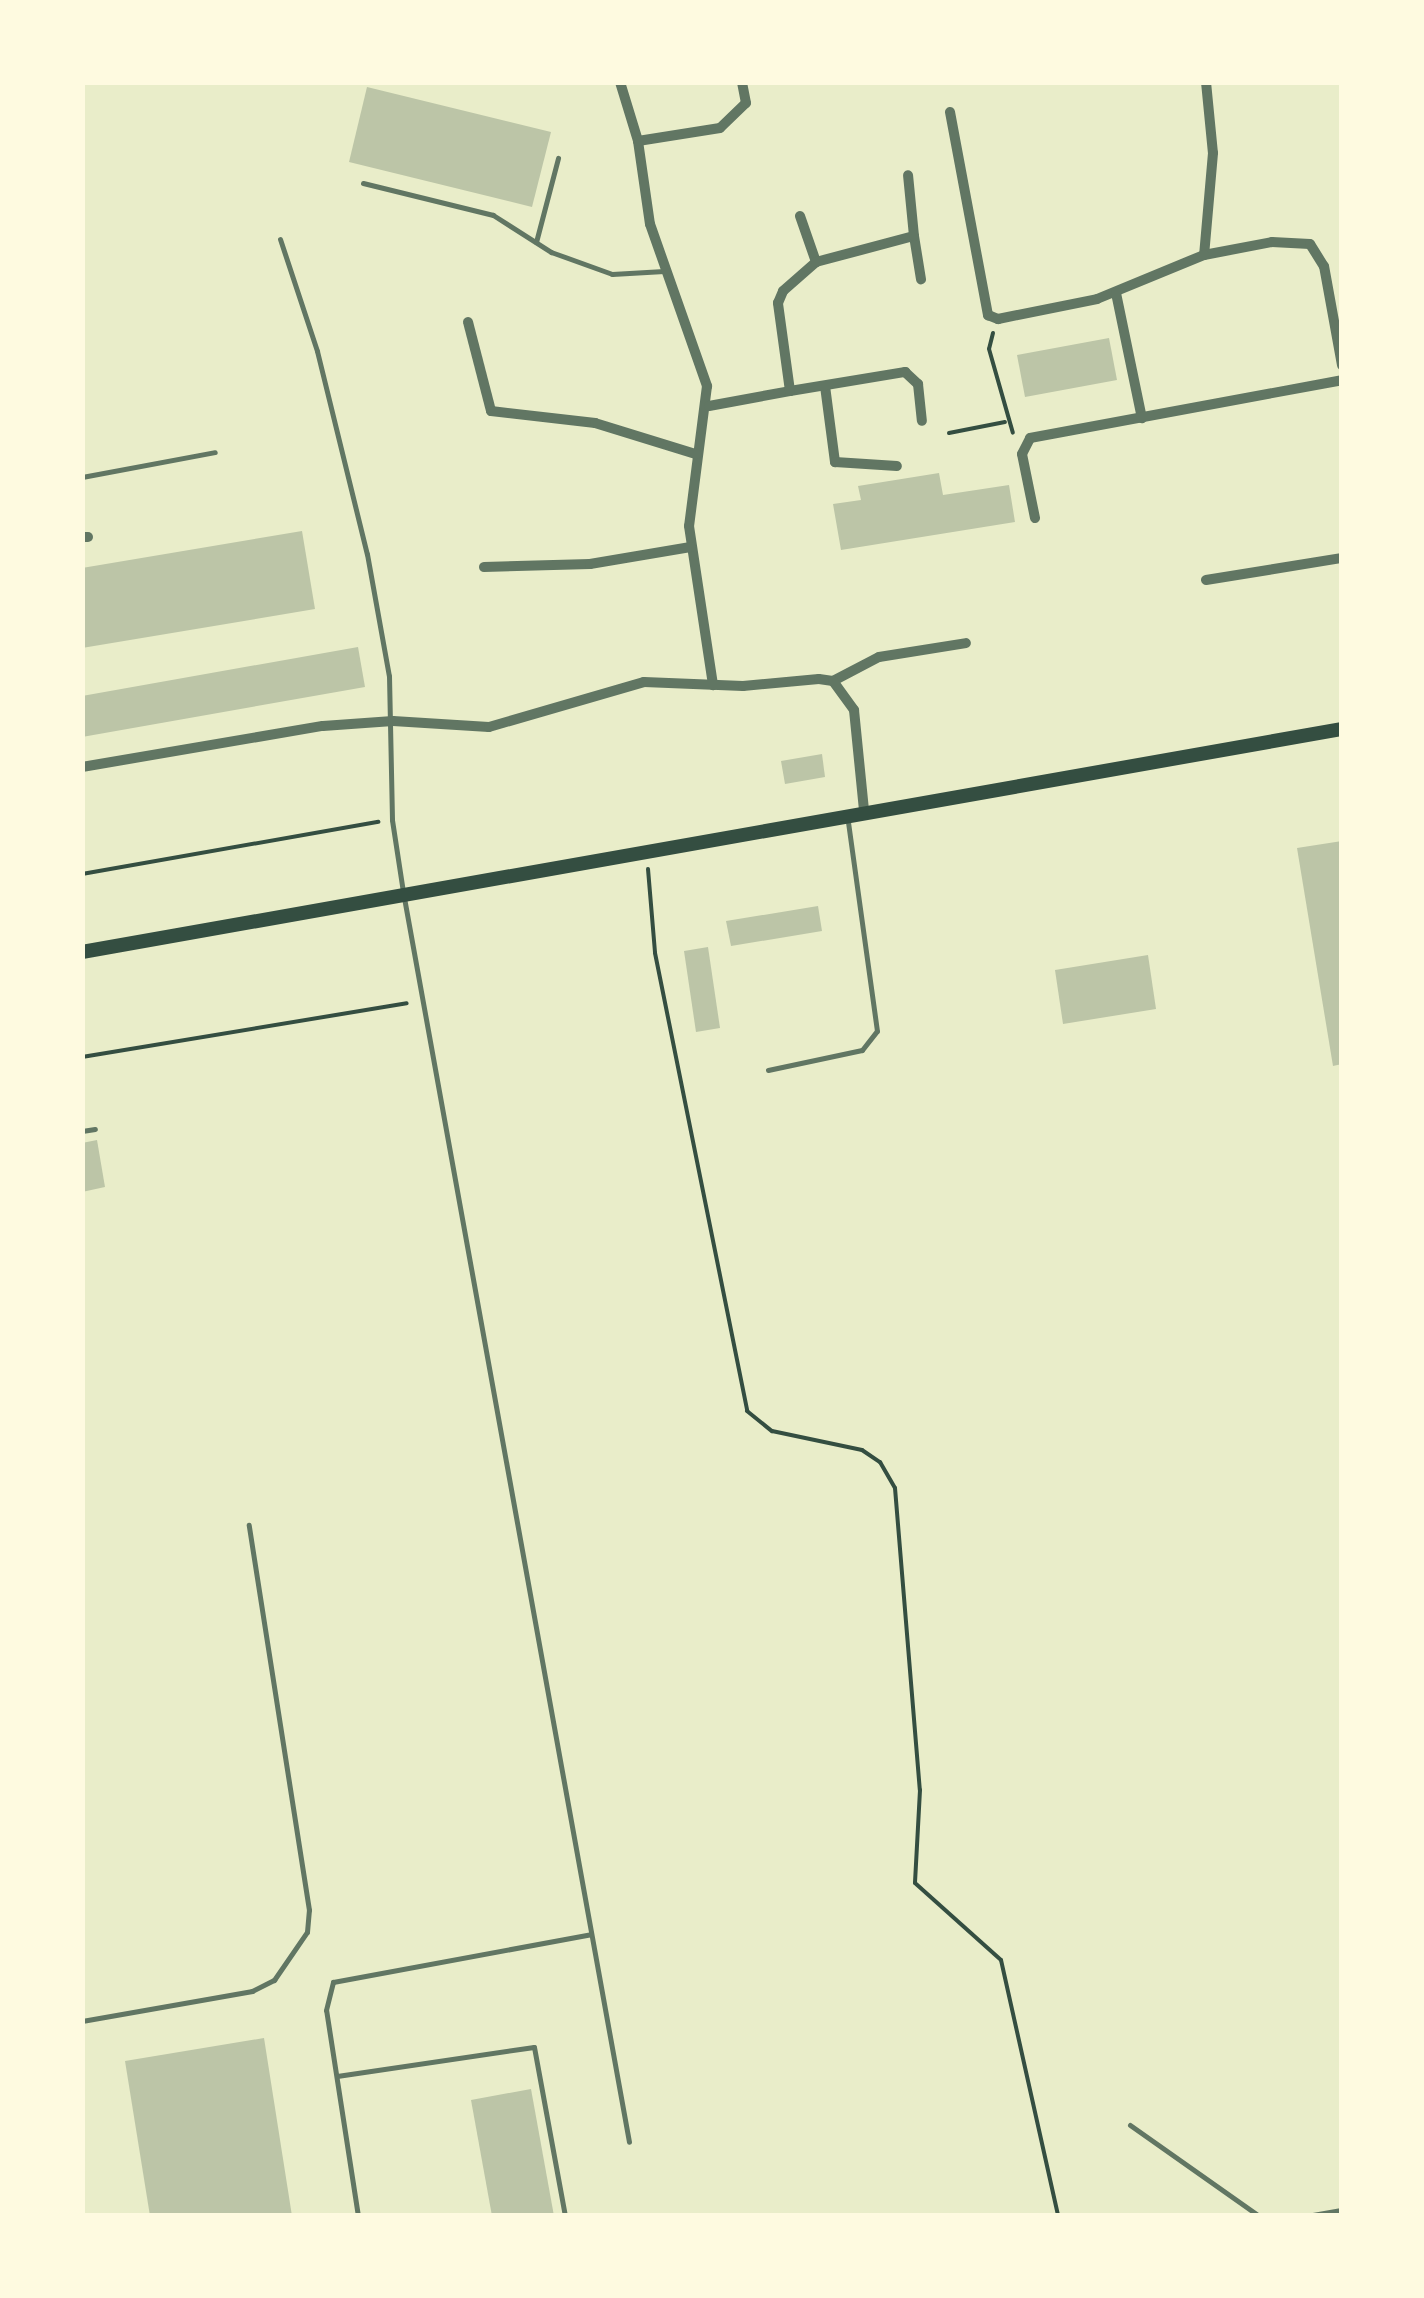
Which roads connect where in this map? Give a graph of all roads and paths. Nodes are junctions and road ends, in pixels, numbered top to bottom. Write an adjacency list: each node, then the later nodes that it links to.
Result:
1 (620, 82): 5 (street)
2 (742, 82): 5 (street)
3 (1206, 82): 13 (street)
4 (950, 112): 18 (street)
5 (638, 141): 15 (street)
6 (558, 158): 12 (lane)
7 (908, 175): 10 (street)
8 (363, 183): 12 (lane)
9 (800, 216): 14 (street)
10 (914, 236): 14 (street); 16 (street)
11 (280, 239): 42 (lane)
12 (536, 242): 15 (lane)
13 (1204, 255): 17 (street); 20 (street)
14 (816, 262): 23 (street)
15 (667, 270): 24 (street)
16 (921, 278)
17 (1116, 293): 18 (street); 25 (street)
18 (998, 319): 27 (path)
19 (468, 322): 31 (street)
20 (1342, 366)
21 (1342, 380): 25 (street)
22 (825, 386): 23 (street); 26 (street); 32 (street)
23 (790, 391): 24 (street)
24 (709, 406): 31 (street)
25 (1142, 418): 29 (street)
26 (922, 421)
27 (1006, 422): 28 (path); 29 (path)
28 (949, 433)
29 (1022, 442): 34 (street)
30 (215, 452): 33 (lane)
31 (696, 454): 35 (street)
32 (897, 466)
33 (82, 477)
34 (1036, 518)
35 (691, 547): 37 (street); 41 (street)
36 (1342, 558): 38 (street)
37 (484, 567)
38 (1206, 580)
39 (966, 642): 40 (street)
40 (833, 681): 41 (street); 45 (street)
41 (712, 685): 42 (street)
42 (393, 721): 44 (street); 47 (lane)
43 (1342, 729): 45 (main road)
44 (82, 767)
45 (864, 810): 46 (main road)
46 (846, 813): 48 (main road); 54 (lane)
47 (392, 820): 49 (path); 50 (lane)
48 (646, 849): 50 (main road); 66 (path)
49 (82, 874)
50 (403, 892): 51 (main road); 58 (lane)
51 (82, 952)
52 (407, 1003): 53 (path)
53 (82, 1058)
54 (768, 1070)
55 (96, 1129): 56 (lane)
56 (82, 1131)
57 (249, 1525): 59 (lane)
58 (591, 1934): 60 (lane); 62 (lane)
59 (82, 2021)
60 (336, 2076): 64 (lane); 65 (lane)
61 (1130, 2125): 67 (lane)
62 (629, 2142)
63 (1342, 2210): 68 (lane)
64 (358, 2216)
65 (565, 2216)
66 (1058, 2216)
67 (1259, 2216)
68 (1307, 2216)

